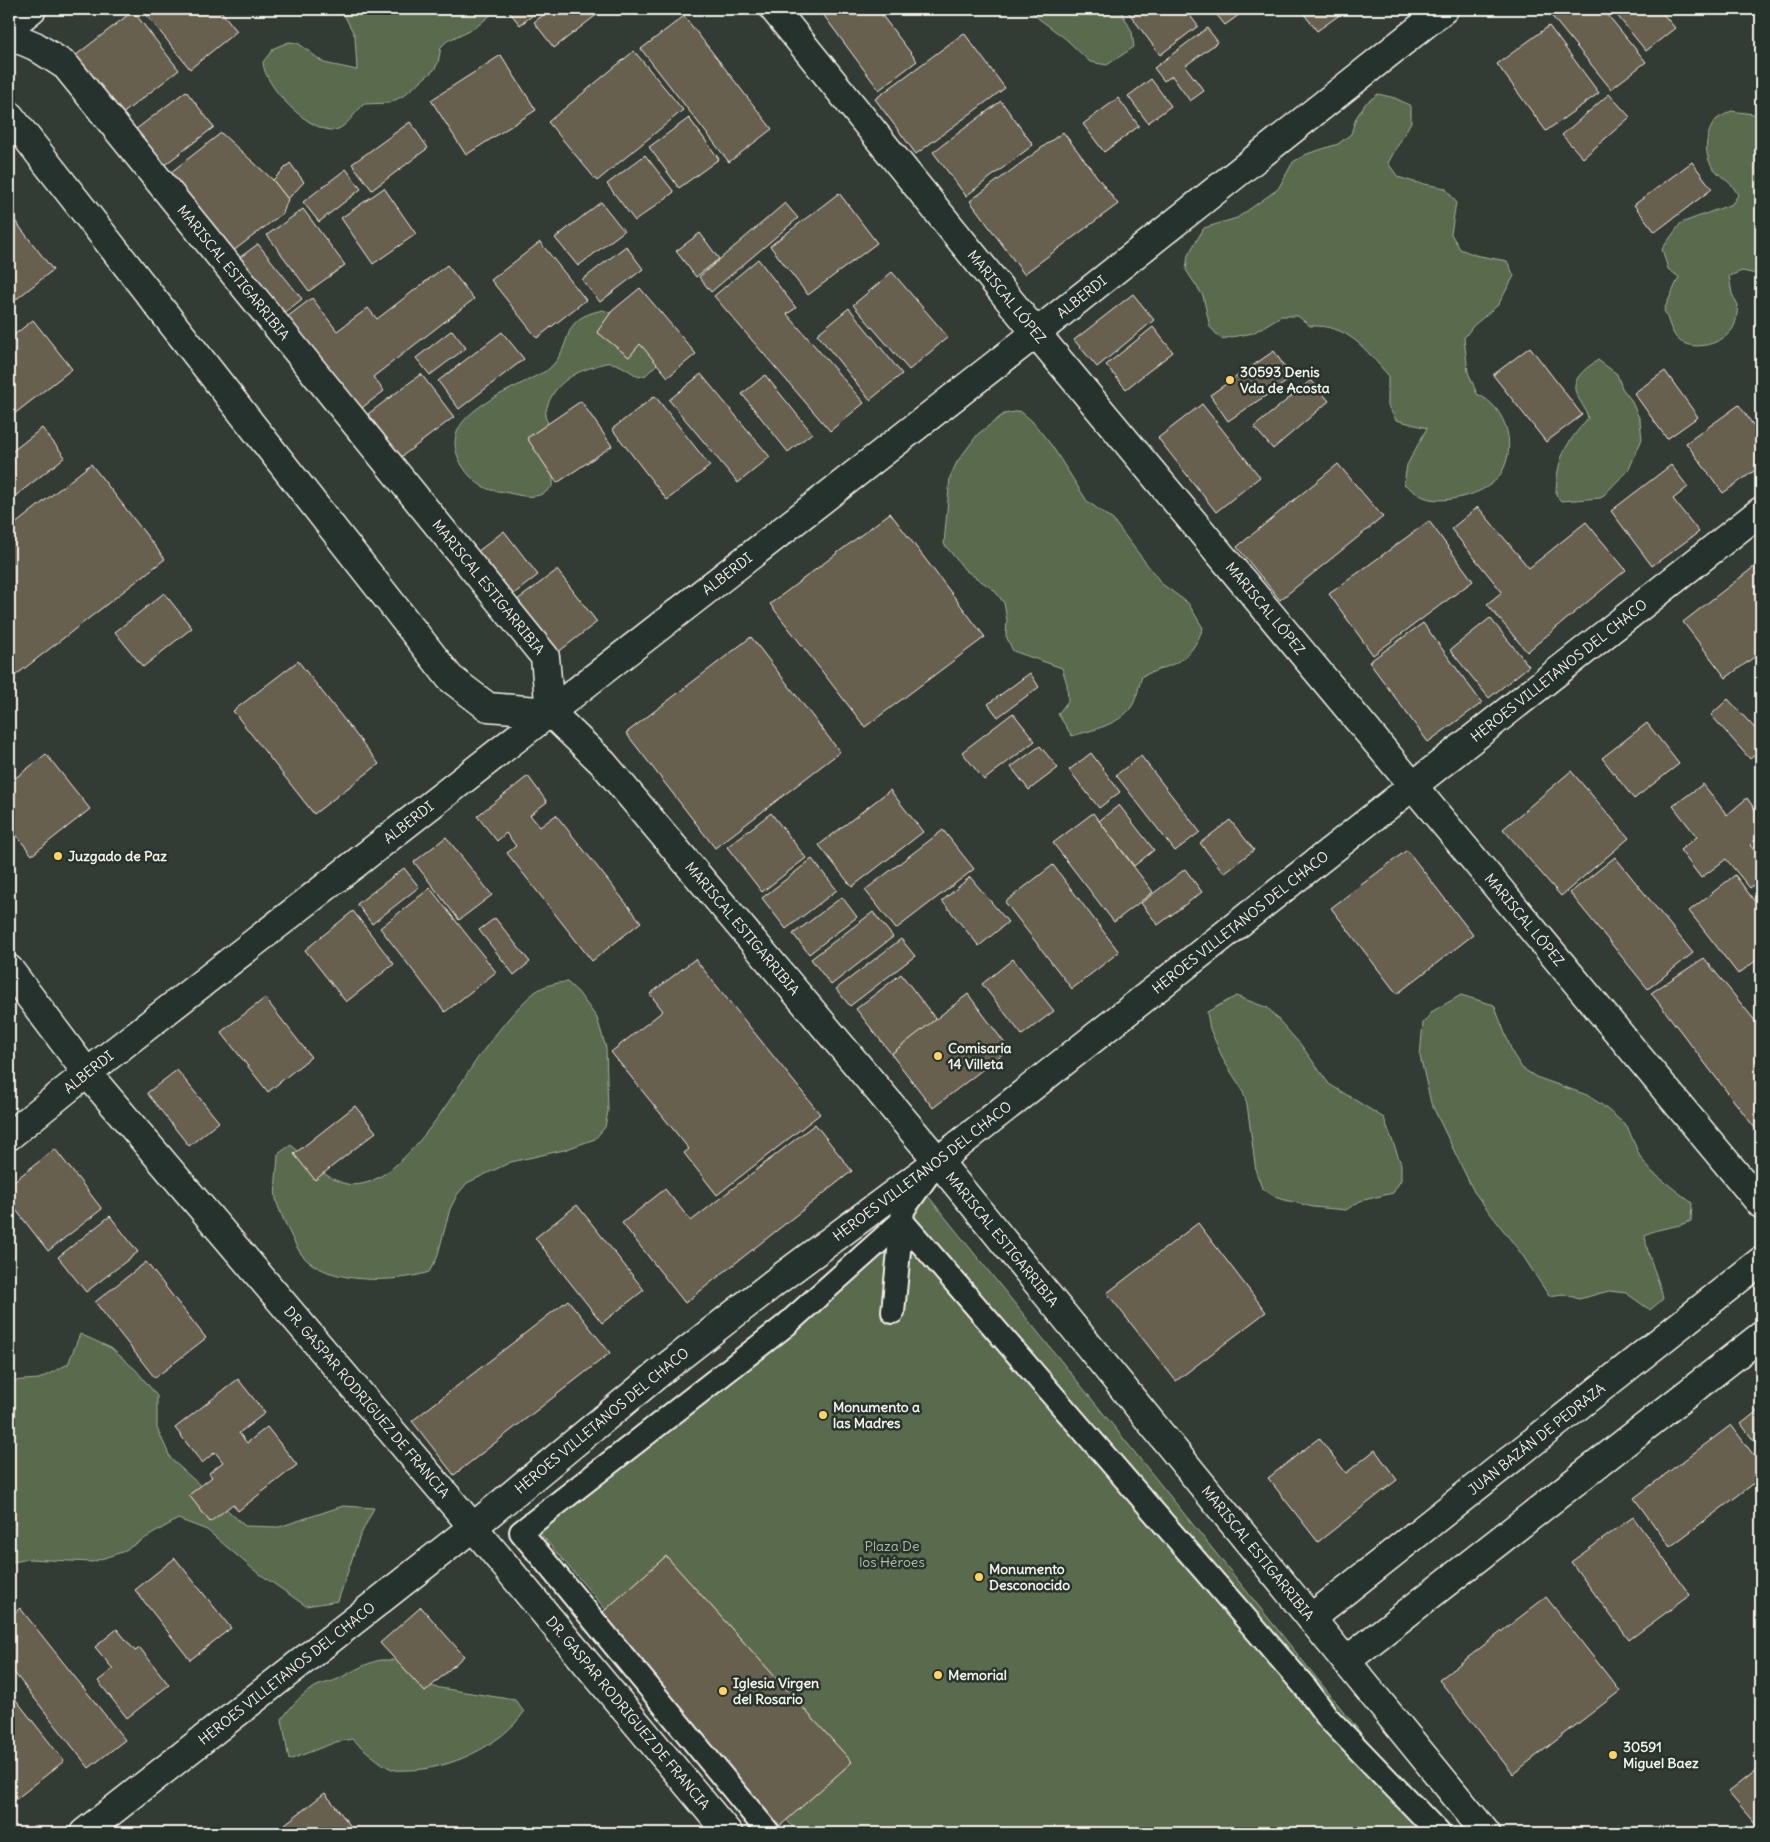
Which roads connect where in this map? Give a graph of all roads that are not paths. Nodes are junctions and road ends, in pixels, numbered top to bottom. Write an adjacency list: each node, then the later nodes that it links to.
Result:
1 (32, 9): 4 (street)
2 (774, 9): 7 (street, MARISCAL LÓPEZ)
3 (1444, 9): 7 (street, ALBERDI)
4 (9, 26)
5 (9, 36): 9 (street, MARISCAL ESTIGARRIBIA)
6 (9, 116): 9 (street)
7 (1036, 333): 9 (street, ALBERDI); 10 (street, MARISCAL LÓPEZ)
8 (1761, 511): 10 (street, HEROES VILLETANOS DEL CHACO)
9 (550, 712): 12 (street, ALBERDI); 14 (street, MARISCAL ESTIGARRIBIA)
10 (1414, 786): 14 (street, HEROES VILLETANOS DEL CHACO); 15 (street, MARISCAL LÓPEZ)
11 (9, 968): 12 (street, DR. GASPAR RODRIGUEZ DE FRANCIA)
12 (87, 1073): 13 (street, ALBERDI); 20 (street, DR. GASPAR RODRIGUEZ DE FRANCIA)
13 (9, 1136)
14 (938, 1161): 16 (street); 20 (street, HEROES VILLETANOS DEL CHACO); 21 (street, MARISCAL ESTIGARRIBIA)
15 (1761, 1204)
16 (902, 1222): 18 (street); 25 (street); 26 (street)
17 (1761, 1261): 21 (street, JUAN BAZÁN DE PEDRAZA)
18 (893, 1312)
19 (1761, 1336): 22 (street)
20 (473, 1527): 23 (street, HEROES VILLETANOS DEL CHACO); 24 (street, DR. GASPAR RODRIGUEZ DE FRANCIA)
21 (1311, 1618): 22 (street, MARISCAL ESTIGARRIBIA)
22 (1346, 1661): 27 (street, MARISCAL ESTIGARRIBIA)
23 (84, 1833)
24 (728, 1833)
25 (769, 1833)
26 (1439, 1833)
27 (1486, 1833)

